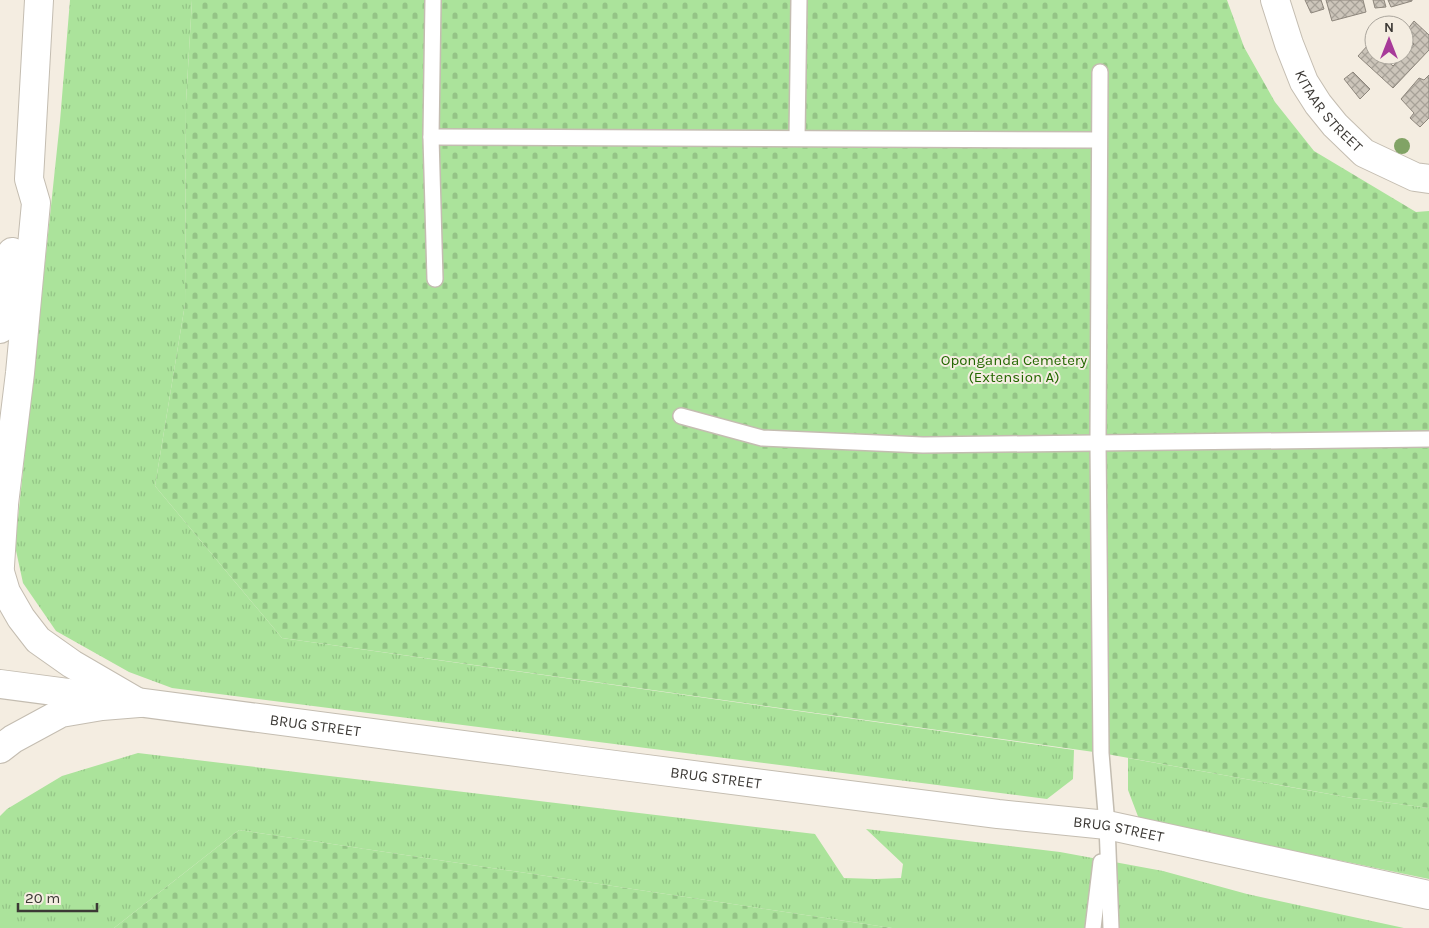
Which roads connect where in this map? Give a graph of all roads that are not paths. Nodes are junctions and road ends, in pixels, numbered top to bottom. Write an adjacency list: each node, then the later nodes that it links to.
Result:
1 (40, 0): 9 (street)
2 (433, 0): 6 (lane)
3 (798, 0): 7 (lane)
4 (1275, 0): 10 (street, KITAAR STREET)
5 (1100, 72): 8 (lane)
6 (431, 137): 7 (lane); 11 (lane)
7 (797, 138): 8 (lane)
8 (1099, 140): 15 (lane)
9 (29, 179): 12 (street); 16 (street)
10 (1429, 179)
11 (435, 279)
12 (0, 329)
13 (681, 416): 15 (lane)
14 (1429, 439): 15 (lane)
15 (1098, 442): 22 (lane)
16 (2, 514): 17 (street)
17 (0, 566)
18 (0, 572): 20 (street)
19 (0, 684): 20 (street, BRUG STREET)
20 (139, 703): 21 (street); 22 (street, BRUG STREET)
21 (0, 749)
22 (1107, 826): 23 (street, BRUG STREET); 24 (lane); 25 (lane)
23 (1429, 895)
24 (1093, 928)
25 (1111, 928)

